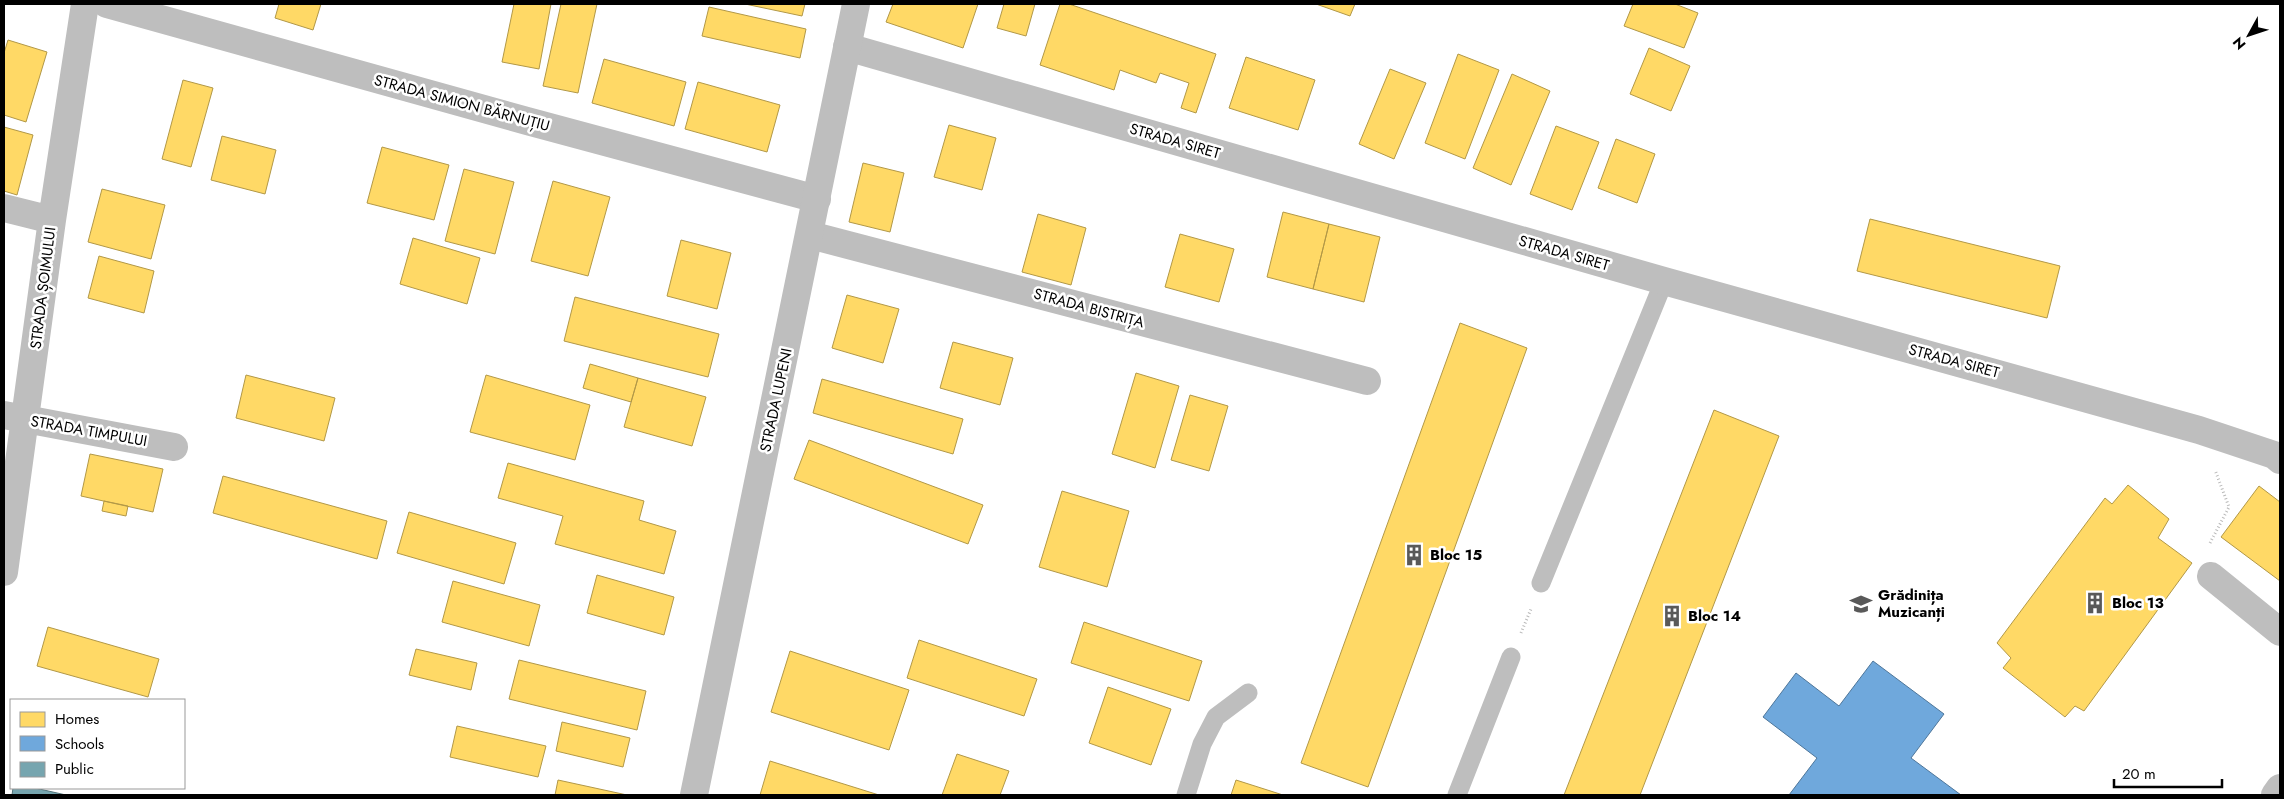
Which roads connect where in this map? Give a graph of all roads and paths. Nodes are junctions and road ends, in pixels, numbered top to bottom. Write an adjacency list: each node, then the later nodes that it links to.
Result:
1 (85, 4): 7 (street, STRADA ȘOIMULUI)
2 (107, 4): 5 (street, STRADA SIMION BĂRNUȚIU)
3 (856, 4): 4 (street, STRADA LUPENI)
4 (847, 47): 5 (street, STRADA LUPENI); 9 (street, STRADA SIRET)
5 (817, 198): 8 (street, STRADA LUPENI)
6 (4, 208): 7 (street)
7 (52, 220): 11 (street, STRADA ȘOIMULUI)
8 (810, 235): 10 (street, STRADA BISTRIȚA); 22 (street, STRADA LUPENI)
9 (1664, 282): 12 (street, STRADA SIRET); 17 (lane)
10 (1367, 381)
11 (15, 417): 13 (street, STRADA TIMPULUI); 15 (street, STRADA ȘOIMULUI)
12 (2199, 430): 14 (street, STRADA SIRET); 16 (path)
13 (174, 446)
14 (2280, 460)
15 (4, 572)
16 (2211, 576): 18 (street)
17 (1541, 583): 19 (path)
18 (2280, 632)
19 (1511, 657): 24 (lane)
20 (1248, 693): 23 (lane)
21 (2280, 788): 25 (street)
22 (694, 795)
23 (1186, 795)
24 (1457, 795)
25 (2275, 795)

